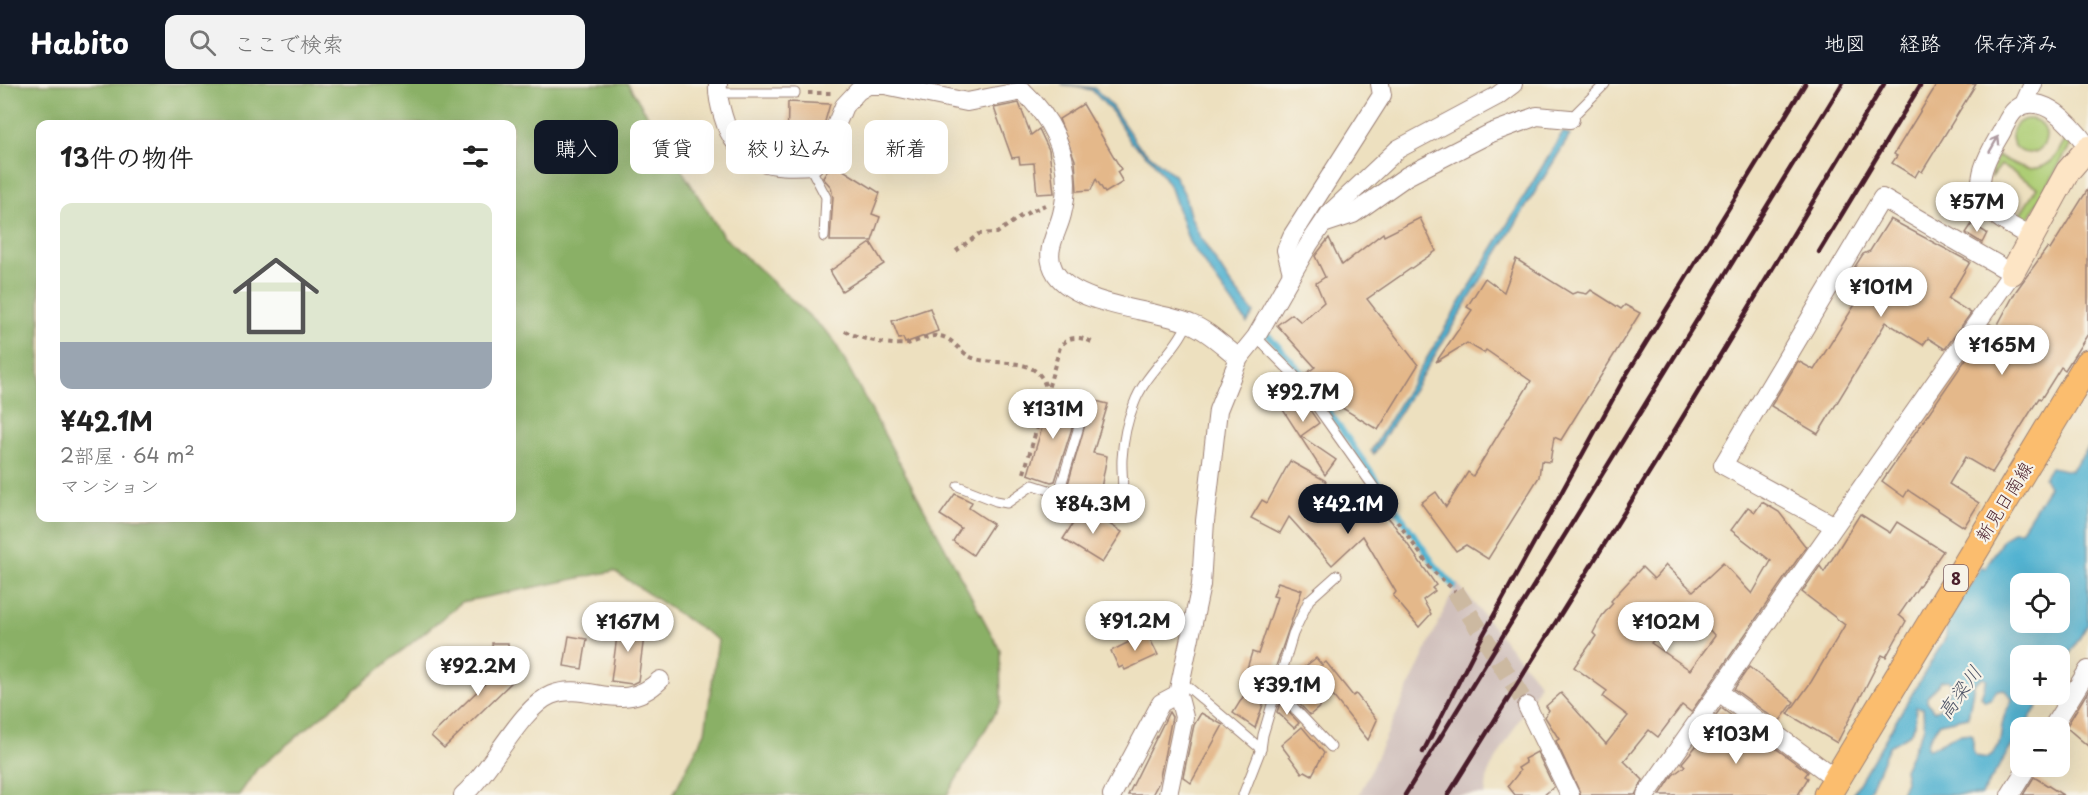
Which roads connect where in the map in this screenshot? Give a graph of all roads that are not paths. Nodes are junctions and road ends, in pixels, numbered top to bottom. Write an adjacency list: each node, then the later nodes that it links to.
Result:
1 (1380, 84): 16 (street)
2 (1513, 84): 13 (street)
3 (1605, 84): 8 (lane)
4 (2033, 84): 7 (street)
5 (718, 88): 6 (lane); 10 (street)
6 (795, 93)
7 (2024, 104): 11 (street); 15 (street, one-way to 7)
8 (1570, 119): 13 (street)
9 (838, 120): 18 (street)
10 (726, 125)
11 (2088, 148): 15 (street)
12 (814, 174): 14 (lane)
13 (1323, 224): 16 (street)
14 (824, 237)
15 (2032, 238): 17 (street)
16 (1292, 273): 19 (street)
17 (2012, 273): 26 (street); 26 (street)
18 (1188, 322): 20 (street); 24 (lane)
19 (1256, 337): 20 (street); 25 (lane)
20 (1239, 358): 30 (street)
21 (2088, 363): 38 (main road, 新見日南線 / 8)
22 (1084, 410): 24 (lane)
23 (958, 486): 24 (lane)
24 (1059, 492)
25 (1389, 510)
26 (1833, 525): 32 (street)
27 (1337, 575): 31 (lane)
28 (2088, 670): 34 (street)
29 (660, 680): 39 (street)
30 (1179, 687): 36 (lane); 40 (street); 41 (street)
31 (1278, 691): 35 (lane); 36 (lane)
32 (1719, 692): 38 (street); 44 (street)
33 (1527, 706): 43 (street)
34 (2059, 717)
35 (1330, 747)
36 (1261, 749): 42 (lane)
37 (2021, 777): 45 (street)
38 (1832, 787)
39 (463, 795)
40 (1112, 795)
41 (1168, 795)
42 (1244, 795)
43 (1570, 795)
44 (1646, 795)
45 (2010, 795)

